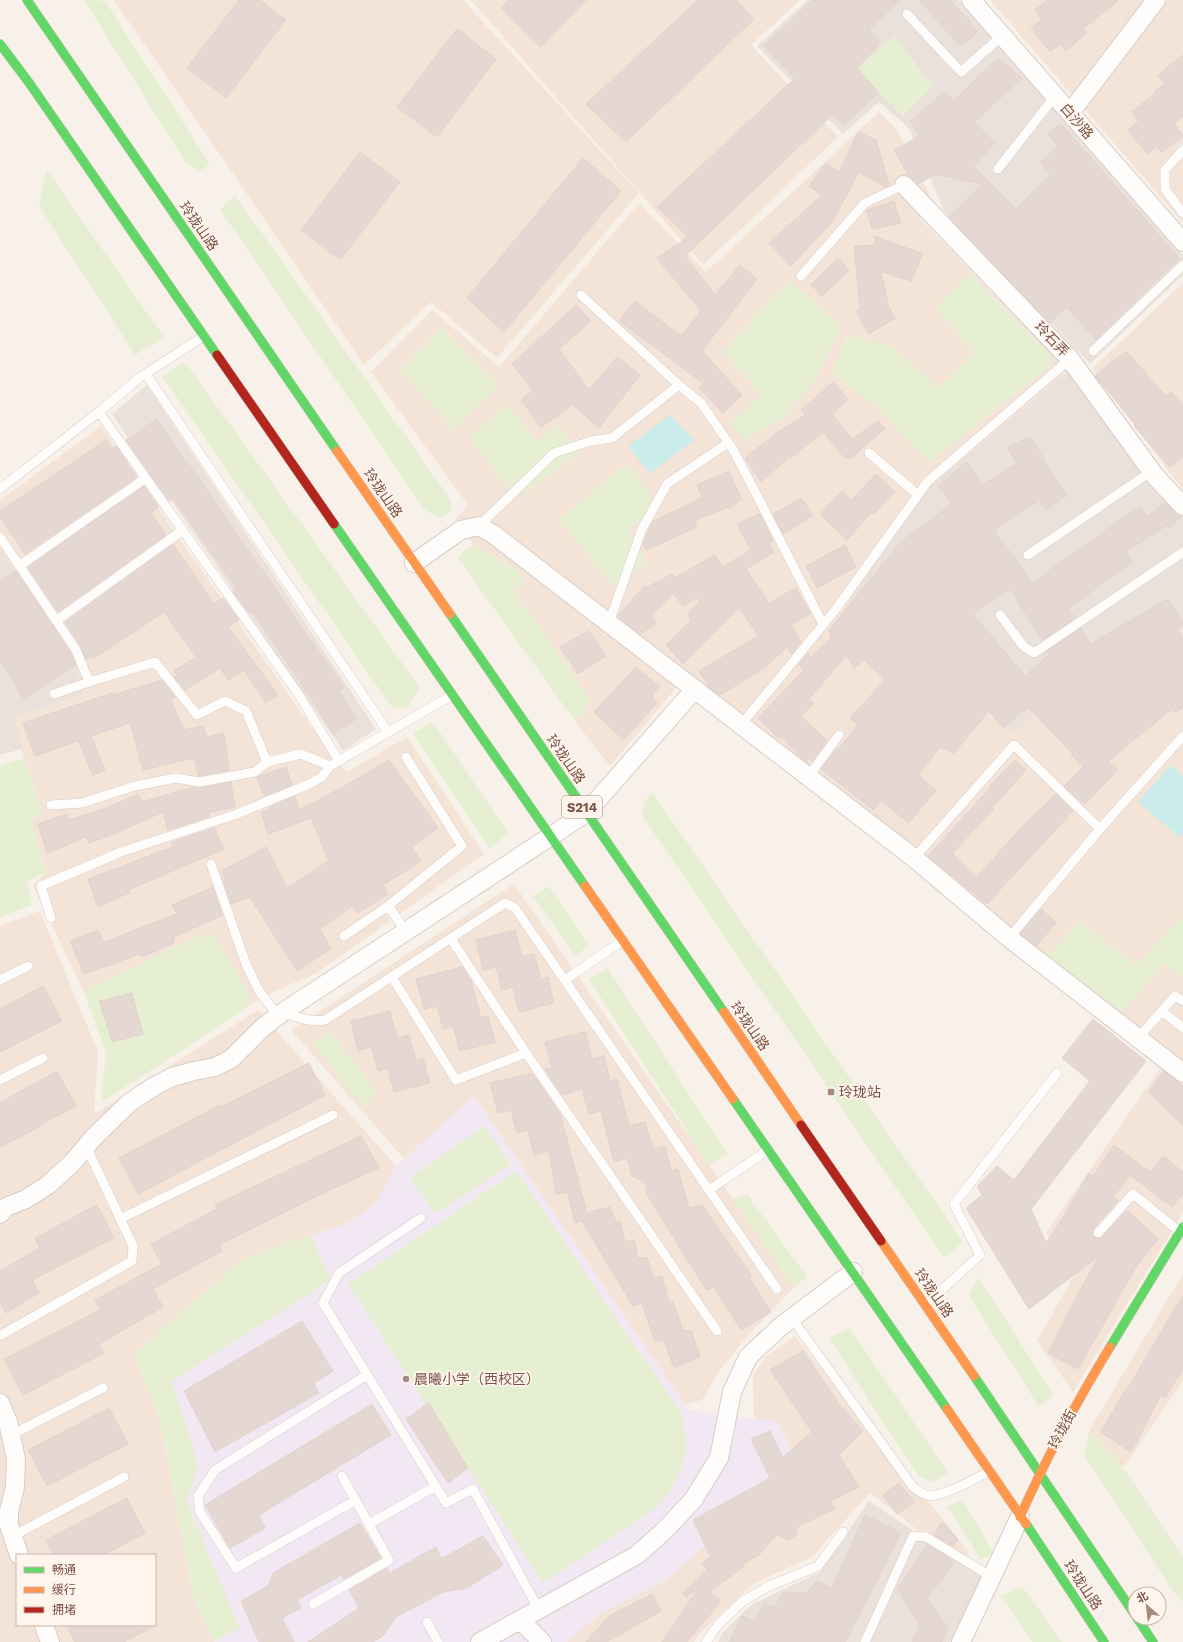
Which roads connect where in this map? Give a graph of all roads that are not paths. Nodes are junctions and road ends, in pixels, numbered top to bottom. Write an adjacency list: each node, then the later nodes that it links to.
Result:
1 (27, 0): 35 (main road, 玲珑山路 / S214)
2 (971, 0): 5 (street, 白沙路)
3 (1156, 0): 8 (street)
4 (907, 14): 5 (lane)
5 (1002, 36): 7 (street, 白沙路)
6 (0, 44): 17 (main road, 玲珑山路 / S214)
7 (1055, 96): 8 (street, 白沙路); 10 (lane)
8 (1070, 113): 13 (street, 白沙路)
9 (1183, 150): 12 (lane)
10 (998, 169)
11 (904, 185): 15 (lane); 19 (street, 玲石弄)
12 (1183, 213)
13 (1183, 242)
14 (1183, 265): 18 (lane)
15 (801, 276)
16 (582, 295): 21 (lane)
17 (204, 336): 20 (lane); 44 (main road, 玲珑山路 / S214)
18 (1093, 352)
19 (1070, 358): 25 (street, 玲石弄); 28 (lane)
20 (146, 374): 22 (lane); 46 (lane)
21 (679, 385): 23 (lane); 30 (lane)
22 (99, 412): 26 (lane); 27 (lane)
23 (728, 443): 39 (lane); 40 (lane)
24 (869, 453): 28 (lane)
25 (1152, 471): 29 (street, 玲石弄); 34 (lane)
26 (146, 478): 31 (lane); 36 (lane)
27 (0, 489)
28 (918, 495): 40 (lane)
29 (1183, 506)
30 (479, 526): 35 (street); 39 (street)
31 (183, 530): 38 (lane); 50 (lane)
32 (0, 537): 36 (lane)
33 (1183, 552): 37 (lane)
34 (1028, 555)
35 (414, 564): 55 (main road, 玲珑山路 / S214)
36 (19, 566): 38 (lane)
37 (1000, 615)
38 (56, 621): 41 (lane)
39 (609, 623): 42 (street)
40 (823, 624): 45 (lane)
41 (89, 682): 43 (lane); 51 (lane)
42 (694, 689): 45 (street); 55 (street)
43 (54, 694)
44 (452, 694): 46 (lane); 57 (main road, 玲珑山路 / S214)
45 (741, 725): 53 (street)
46 (388, 732): 50 (lane)
47 (839, 735): 53 (lane)
48 (1183, 736): 56 (lane)
49 (406, 757): 60 (lane)
50 (339, 761): 52 (lane)
51 (267, 762): 52 (lane); 54 (lane)
52 (330, 766): 61 (lane)
53 (808, 777): 58 (street)
54 (51, 805)
55 (586, 813): 57 (street); 92 (main road, 玲珑山路 / S214)
56 (1100, 829): 58 (lane); 64 (lane)
57 (550, 836): 62 (street); 66 (main road, 玲珑山路 / S214)
58 (914, 858): 64 (street)
59 (212, 864): 73 (lane)
60 (388, 906): 62 (lane); 63 (lane)
61 (51, 918)
62 (406, 931): 73 (street)
63 (344, 936)
64 (1009, 938): 75 (street)
65 (450, 939): 68 (lane); 70 (lane); 76 (lane)
66 (623, 940): 70 (lane); 83 (main road, 玲珑山路 / S214)
67 (28, 966): 69 (lane)
68 (392, 977): 73 (lane); 76 (lane)
69 (0, 980)
70 (564, 980): 84 (lane)
71 (1183, 1000): 72 (lane)
72 (1162, 1011): 74 (lane); 75 (lane)
73 (280, 1014): 82 (street)
74 (1183, 1028)
75 (1138, 1038): 79 (street)
76 (526, 1053): 94 (lane)
77 (43, 1058): 80 (lane)
78 (1057, 1073): 92 (lane)
79 (1183, 1073)
80 (0, 1080)
81 (333, 1115): 87 (lane)
82 (86, 1146): 85 (street); 87 (lane)
83 (768, 1150): 84 (lane); 90 (main road, 玲珑山路 / S214)
84 (709, 1190): 91 (lane)
85 (2, 1209)
86 (421, 1218): 96 (lane)
87 (120, 1219): 95 (lane)
88 (1182, 1230): 89 (lane); 101 (main road, 玲珑街)
89 (1098, 1233)
90 (853, 1272): 93 (street); 100 (main road, 玲珑山路 / S214)
91 (777, 1289)
92 (925, 1305): 101 (main road, 玲珑山路 / S214)
93 (792, 1318): 100 (lane); 114 (street)
94 (717, 1331)
95 (1, 1335)
96 (367, 1375): 104 (lane); 105 (lane)
97 (103, 1388): 99 (lane)
98 (0, 1403): 99 (street)
99 (11, 1435): 109 (street)
100 (990, 1471): 106 (main road, 玲珑山路 / S214)
101 (1040, 1472): 106 (main road, 玲珑街); 112 (main road, 玲珑山路 / S214)
102 (342, 1476): 105 (lane)
103 (124, 1477): 109 (lane)
104 (436, 1486): 107 (lane); 114 (lane)
105 (356, 1500): 107 (lane)
106 (1020, 1517): 111 (street, 玲珑街); 126 (main road, 玲珑山路 / S214)
107 (369, 1524): 113 (lane)
108 (842, 1532): 123 (lane)
109 (6, 1533): 110 (street)
110 (18, 1554)
111 (992, 1577): 124 (lane); 125 (street, 玲珑街)
112 (1127, 1603)
113 (313, 1604)
114 (539, 1610): 115 (street)
115 (520, 1620): 121 (street); 122 (street)
116 (427, 1622): 119 (lane)
117 (44, 1626): 120 (street)
118 (1142, 1626): 127 (main road)
119 (437, 1641)
120 (50, 1642)
121 (480, 1642)
122 (542, 1642)
123 (706, 1642)
124 (865, 1642)
125 (961, 1642)
126 (1104, 1642)
127 (1153, 1642)

